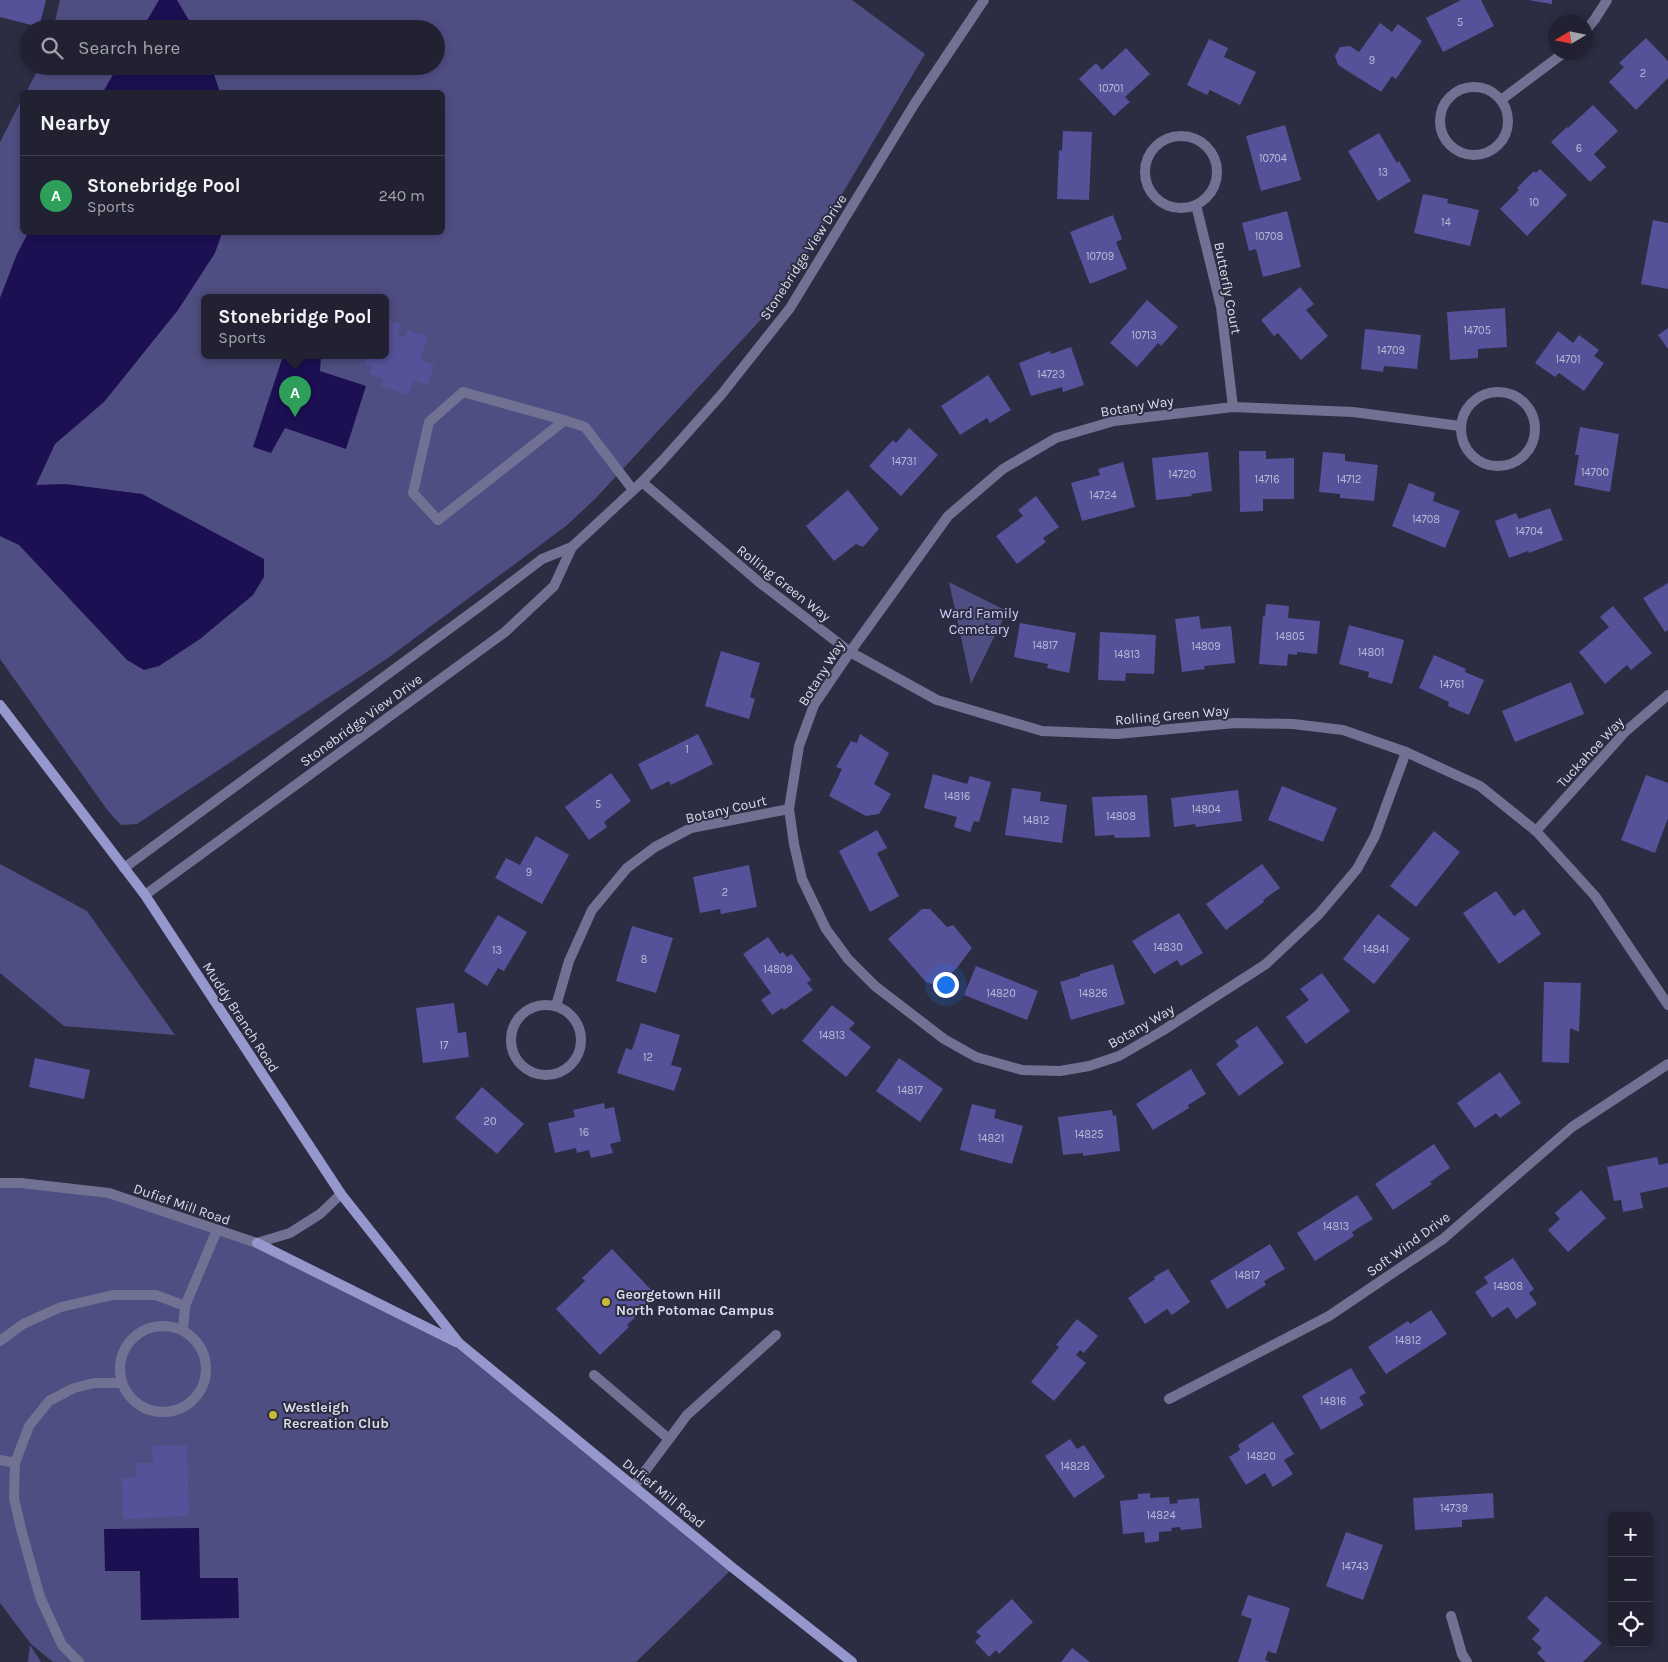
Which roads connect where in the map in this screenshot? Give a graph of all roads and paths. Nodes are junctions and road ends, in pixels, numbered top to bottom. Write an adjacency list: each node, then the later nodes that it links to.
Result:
1 (984, 0): 10 (street, Stonebridge View Drive)
2 (1607, 0): 3 (street)
3 (1593, 21)
4 (1554, 60): 5 (street)
5 (1501, 100): 5 (street)
6 (1196, 205): 6 (street); 7 (street, Butterfly Court)
7 (1232, 407): 9 (street, Botany Way); 13 (street, Botany Way)
8 (565, 420): 8 (street); 11 (street)
9 (1460, 426): 9 (street)
10 (642, 482): 11 (street, Stonebridge View Drive); 13 (street, Rolling Green Way)
11 (633, 490): 12 (street, Stonebridge View Drive)
12 (572, 548): 19 (street, Stonebridge View Drive); 20 (street, Stonebridge View Drive)
13 (850, 652): 16 (street, Rolling Green Way); 17 (street, Botany Way)
14 (1668, 695): 18 (street, Tuckahoe Way)
15 (0, 705): 19 (main road, Muddy Branch Road)
16 (1406, 752): 17 (street, Botany Way); 18 (street, Rolling Green Way)
17 (789, 809): 22 (street, Botany Court)
18 (1536, 831): 21 (street, Rolling Green Way)
19 (124, 868): 20 (main road, Muddy Branch Road)
20 (145, 895): 25 (main road, Muddy Branch Road)
21 (1668, 1005)
22 (556, 1006): 22 (street)
23 (1668, 1064): 35 (street, Soft Wind Drive)
24 (0, 1183): 26 (street, Dufief Mill Road)
25 (340, 1194): 27 (street); 32 (main road, Muddy Branch Road)
26 (217, 1230): 27 (street, Dufief Mill Road); 28 (street)
27 (257, 1243): 32 (main road)
28 (185, 1306): 29 (street); 31 (street)
29 (183, 1330): 34 (street); 34 (street)
30 (776, 1335): 36 (street)
31 (0, 1341)
32 (460, 1343): 39 (main road, Dufief Mill Road)
33 (594, 1375): 36 (street)
34 (121, 1383): 38 (street)
35 (1169, 1399)
36 (670, 1438): 39 (street)
37 (0, 1460): 38 (street)
38 (15, 1463): 41 (street)
39 (634, 1486): 42 (main road, Dufief Mill Road)
40 (1450, 1616): 43 (street)
41 (78, 1662)
42 (852, 1662)
43 (1468, 1662)

